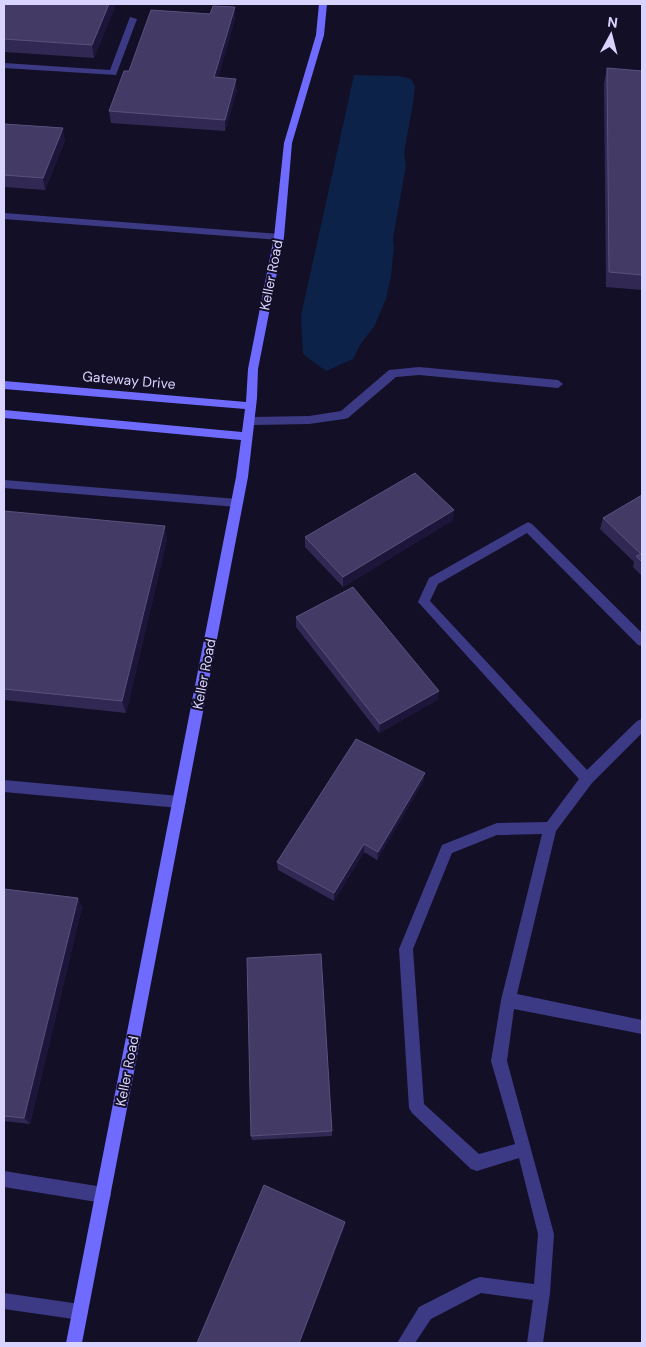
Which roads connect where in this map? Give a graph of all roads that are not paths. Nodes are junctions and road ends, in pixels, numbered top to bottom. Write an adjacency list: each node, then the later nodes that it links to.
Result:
1 (324, 4): 5 (street, Keller Road)
2 (133, 18): 3 (lane)
3 (4, 66)
4 (4, 216): 5 (lane)
5 (279, 237): 8 (street, Keller Road)
6 (558, 384): 10 (lane)
7 (4, 385): 8 (street, Gateway Drive)
8 (251, 406): 10 (street, Keller Road)
9 (4, 414): 11 (street)
10 (249, 421): 11 (street, Keller Road)
11 (247, 436): 13 (street, Keller Road)
12 (4, 484): 13 (lane)
13 (237, 503): 18 (street, Keller Road)
14 (642, 641): 16 (lane)
15 (642, 725): 16 (lane)
16 (587, 780): 19 (lane)
17 (4, 786): 18 (lane)
18 (179, 802): 24 (street, Keller Road)
19 (550, 828): 20 (lane); 22 (lane)
20 (508, 1000): 21 (lane); 22 (lane)
21 (642, 1027)
22 (524, 1149): 25 (lane)
23 (4, 1179): 24 (lane)
24 (102, 1195): 27 (street, Keller Road)
25 (542, 1293): 29 (lane); 30 (lane)
26 (4, 1301): 27 (lane)
27 (80, 1312): 28 (street, Keller Road)
28 (74, 1343)
29 (405, 1343)
30 (535, 1343)

